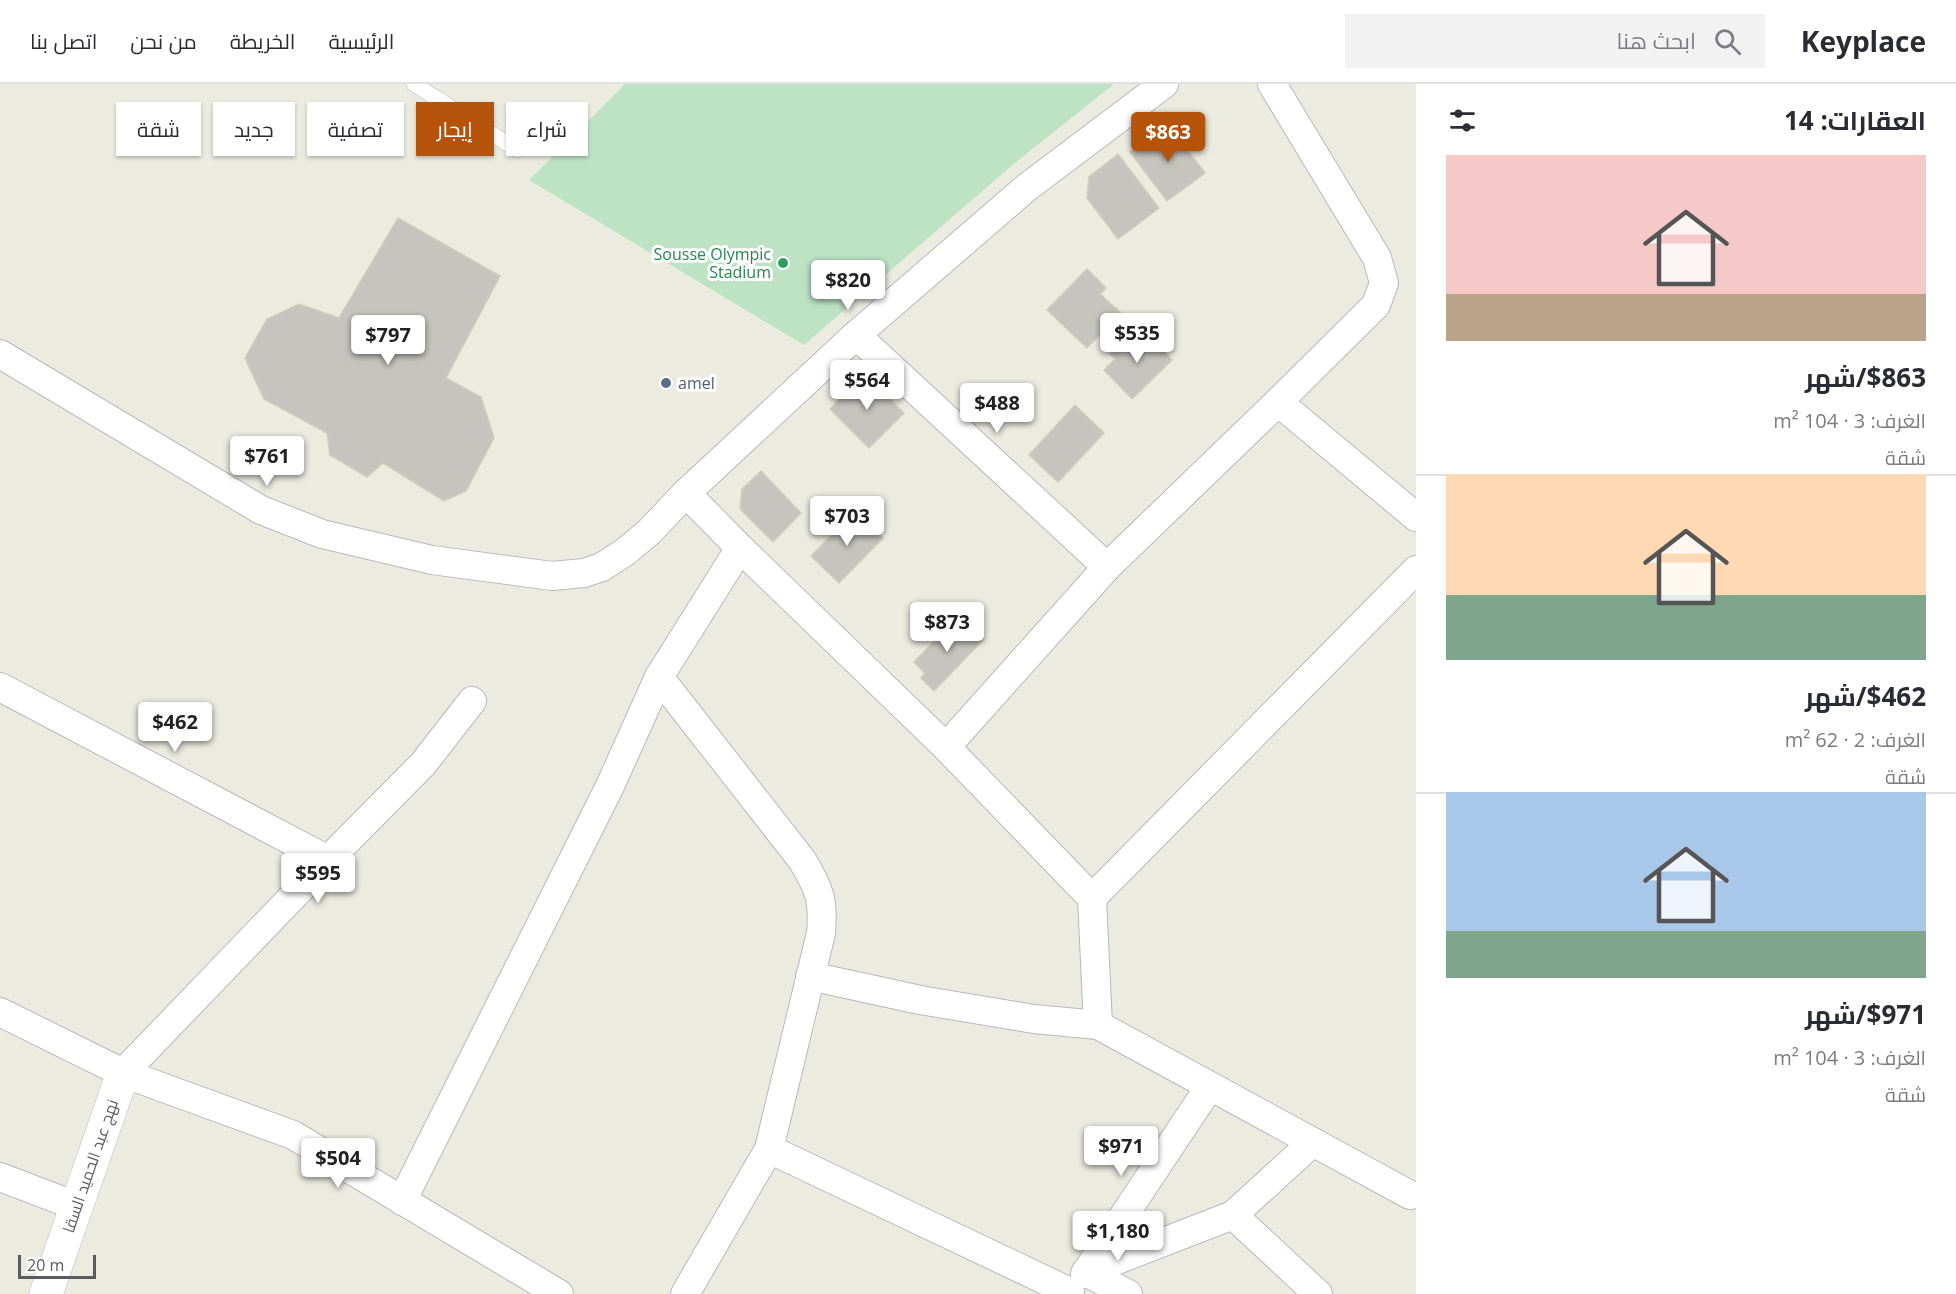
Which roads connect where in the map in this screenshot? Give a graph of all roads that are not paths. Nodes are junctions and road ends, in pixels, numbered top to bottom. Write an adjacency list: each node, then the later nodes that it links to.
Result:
1 (414, 84): 4 (lane)
2 (1164, 84): 5 (street)
3 (1272, 84): 7 (street)
4 (506, 142)
5 (856, 335): 8 (street); 11 (street)
6 (0, 354): 8 (street)
7 (1278, 402): 9 (street); 11 (street)
8 (686, 493): 10 (street)
9 (1416, 517)
10 (740, 548): 13 (street); 16 (street)
11 (1107, 567): 16 (street)
12 (1416, 570): 18 (street)
13 (659, 677): 19 (street); 28 (street)
14 (0, 687): 17 (street)
15 (472, 701): 17 (street)
16 (946, 747): 18 (street)
17 (327, 860): 22 (street)
18 (1092, 898): 21 (street)
19 (810, 976): 21 (street); 25 (street)
20 (0, 1012): 22 (street)
21 (1098, 1025): 23 (street)
22 (123, 1073): 28 (street); 29 (street, نهج عبد الحميد السقا)
23 (1210, 1086): 24 (street); 31 (street)
24 (1313, 1142): 27 (street); 30 (street)
25 (769, 1149): 31 (street); 34 (street)
26 (0, 1177): 29 (street)
27 (1410, 1195)
28 (402, 1201): 33 (street)
29 (76, 1206): 32 (street, نهج عبد الحميد السقا)
30 (1233, 1215): 31 (street); 36 (street)
31 (1075, 1286): 35 (street)
32 (48, 1293)
33 (559, 1294)
34 (685, 1294)
35 (1128, 1294)
36 (1318, 1294)

